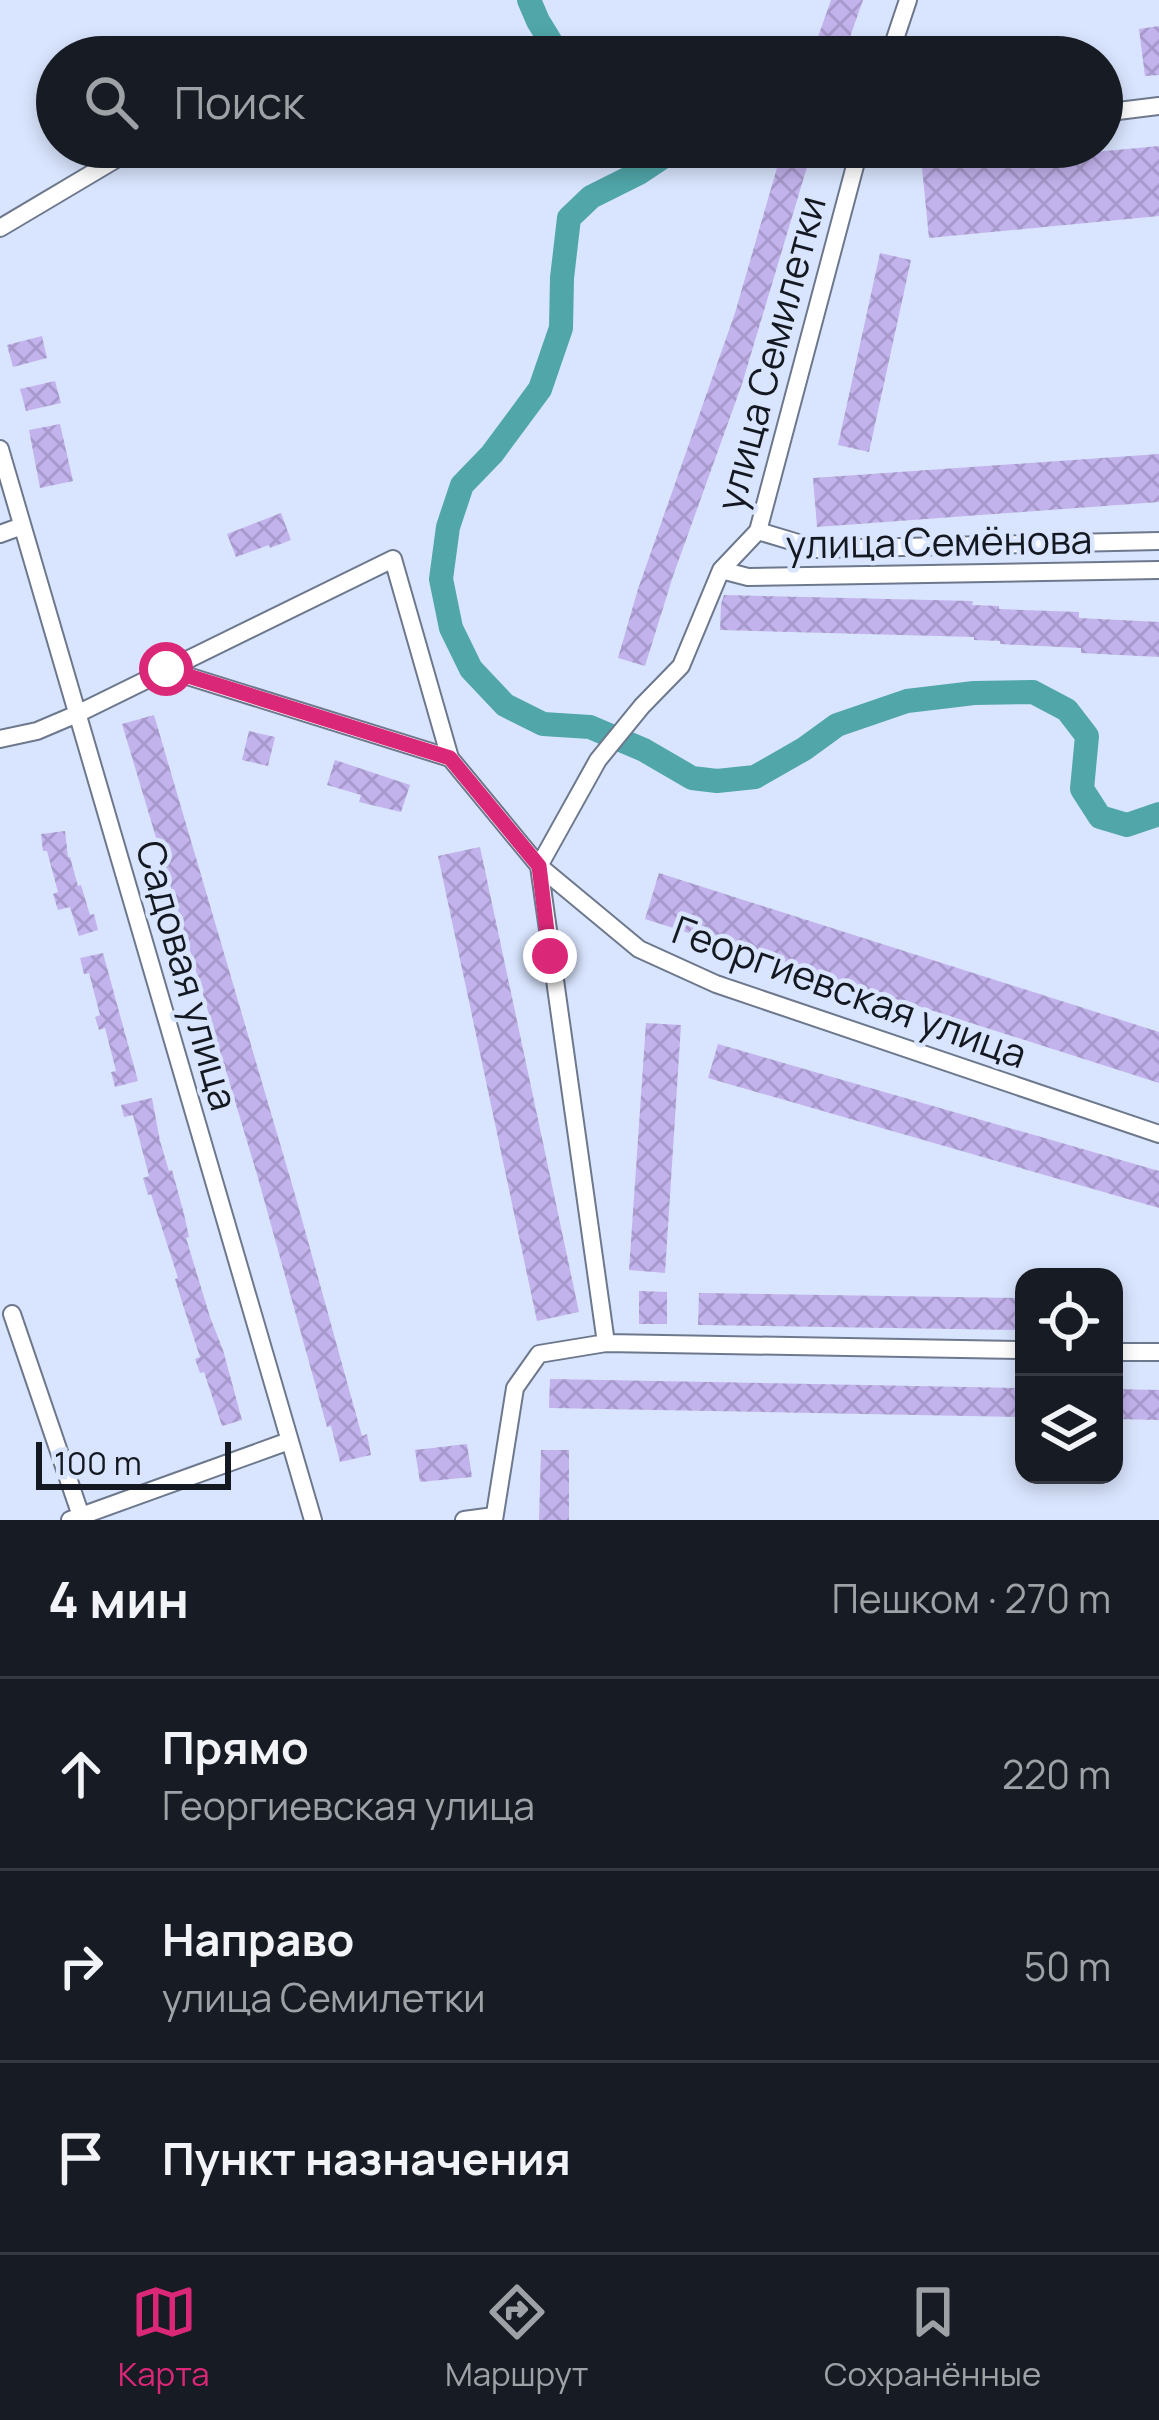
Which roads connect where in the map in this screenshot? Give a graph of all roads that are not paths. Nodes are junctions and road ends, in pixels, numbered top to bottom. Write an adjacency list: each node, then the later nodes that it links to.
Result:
1 (908, 0): 2 (street)
2 (896, 36)
3 (1159, 106): 4 (street)
4 (1123, 110)
5 (101, 168): 7 (street)
6 (854, 168): 10 (street, улица Семилетки)
7 (0, 228)
8 (0, 449): 9 (street, Садовая улица)
9 (22, 526): 11 (street); 16 (street, Садовая улица)
10 (758, 531): 12 (street, улица Семёнова); 13 (street, улица Семилетки)
11 (0, 533)
12 (1159, 541)
13 (722, 570): 14 (street, улица Семёнова); 19 (street, улица Семилетки)
14 (1159, 570)
15 (166, 669): 16 (street, Георгиевская улица); 18 (street); 18 (street, Георгиевская улица)
16 (77, 714): 17 (street, Георгиевская улица); 26 (street, Садовая улица)
17 (0, 739)
18 (450, 758): 19 (street, Георгиевская улица)
19 (539, 866): 20 (street, Георгиевская улица); 22 (street)
20 (1159, 1134)
21 (12, 1314): 27 (street)
22 (606, 1343): 23 (street); 28 (street)
23 (1015, 1350)
24 (1123, 1352): 25 (street)
25 (1159, 1352)
26 (289, 1441): 27 (street); 29 (street, Садовая улица)
27 (76, 1518)
28 (494, 1518): 30 (street)
29 (313, 1520)
30 (464, 1520)

